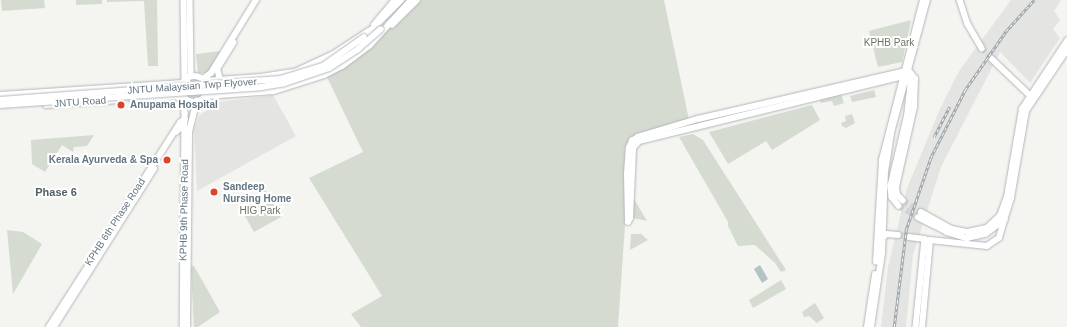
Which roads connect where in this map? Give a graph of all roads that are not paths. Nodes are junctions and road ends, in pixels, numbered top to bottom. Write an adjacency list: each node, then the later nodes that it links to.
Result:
1 (184, 0): 22 (street)
2 (190, 0): 18 (street)
3 (256, 0): 20 (street)
4 (259, 0): 21 (street)
5 (395, 0): 13 (street)
6 (400, 0): 13 (main road)
7 (411, 0): 12 (main road)
8 (417, 0): 12 (street)
9 (923, 0): 17 (street)
10 (927, 0): 17 (street)
11 (961, 0): 15 (street)
12 (384, 28): 26 (main road); 35 (main road, JNTU Malaysian Twp Flyover, bridge)
13 (372, 29): 19 (main road); 32 (main road, JNTU Malaysian Twp Flyover, bridge)
14 (1067, 41): 24 (street)
15 (982, 47)
16 (1067, 50): 28 (street)
17 (906, 73): 38 (street); 39 (street); 43 (street); 49 (street)
18 (191, 76): 20 (main road); 22 (main road)
19 (242, 78): 21 (main road); 26 (main road)
20 (203, 80): 21 (main road); 31 (main road)
21 (220, 80)
22 (184, 81): 25 (main road, JNTU Road); 30 (main road)
23 (1022, 87): 24 (street); 28 (street); 28 (street)
24 (1034, 89): 28 (street)
25 (78, 90): 27 (main road, JNTU Road); 34 (main road)
26 (244, 92): 31 (main road)
27 (0, 95)
28 (1030, 95): 40 (street); 40 (street)
29 (177, 96): 30 (main road, JNTU Road); 34 (main road, JNTU Road); 36 (street, KPHB 9th Phase Road)
30 (184, 96): 33 (main road)
31 (205, 96): 33 (main road)
32 (0, 100)
33 (197, 101): 48 (street, KPHB 9th Phase Road)
34 (79, 103): 35 (main road, JNTU Road)
35 (0, 106)
36 (186, 119): 37 (street, KPHB 9th Phase Road); 45 (street, KPHB 6th Phase Road)
37 (185, 129): 46 (street, KPHB 6th Phase Road); 47 (street, KPHB 9th Phase Road)
38 (634, 142): 38 (street)
39 (901, 203)
40 (1004, 220): 44 (street)
41 (898, 235): 43 (street)
42 (909, 237): 44 (street)
43 (882, 239): 50 (street)
44 (928, 240): 51 (street); 52 (street)
45 (49, 327)
46 (54, 327)
47 (183, 327)
48 (187, 327)
49 (867, 327)
50 (871, 327)
51 (916, 327)
52 (922, 327)

